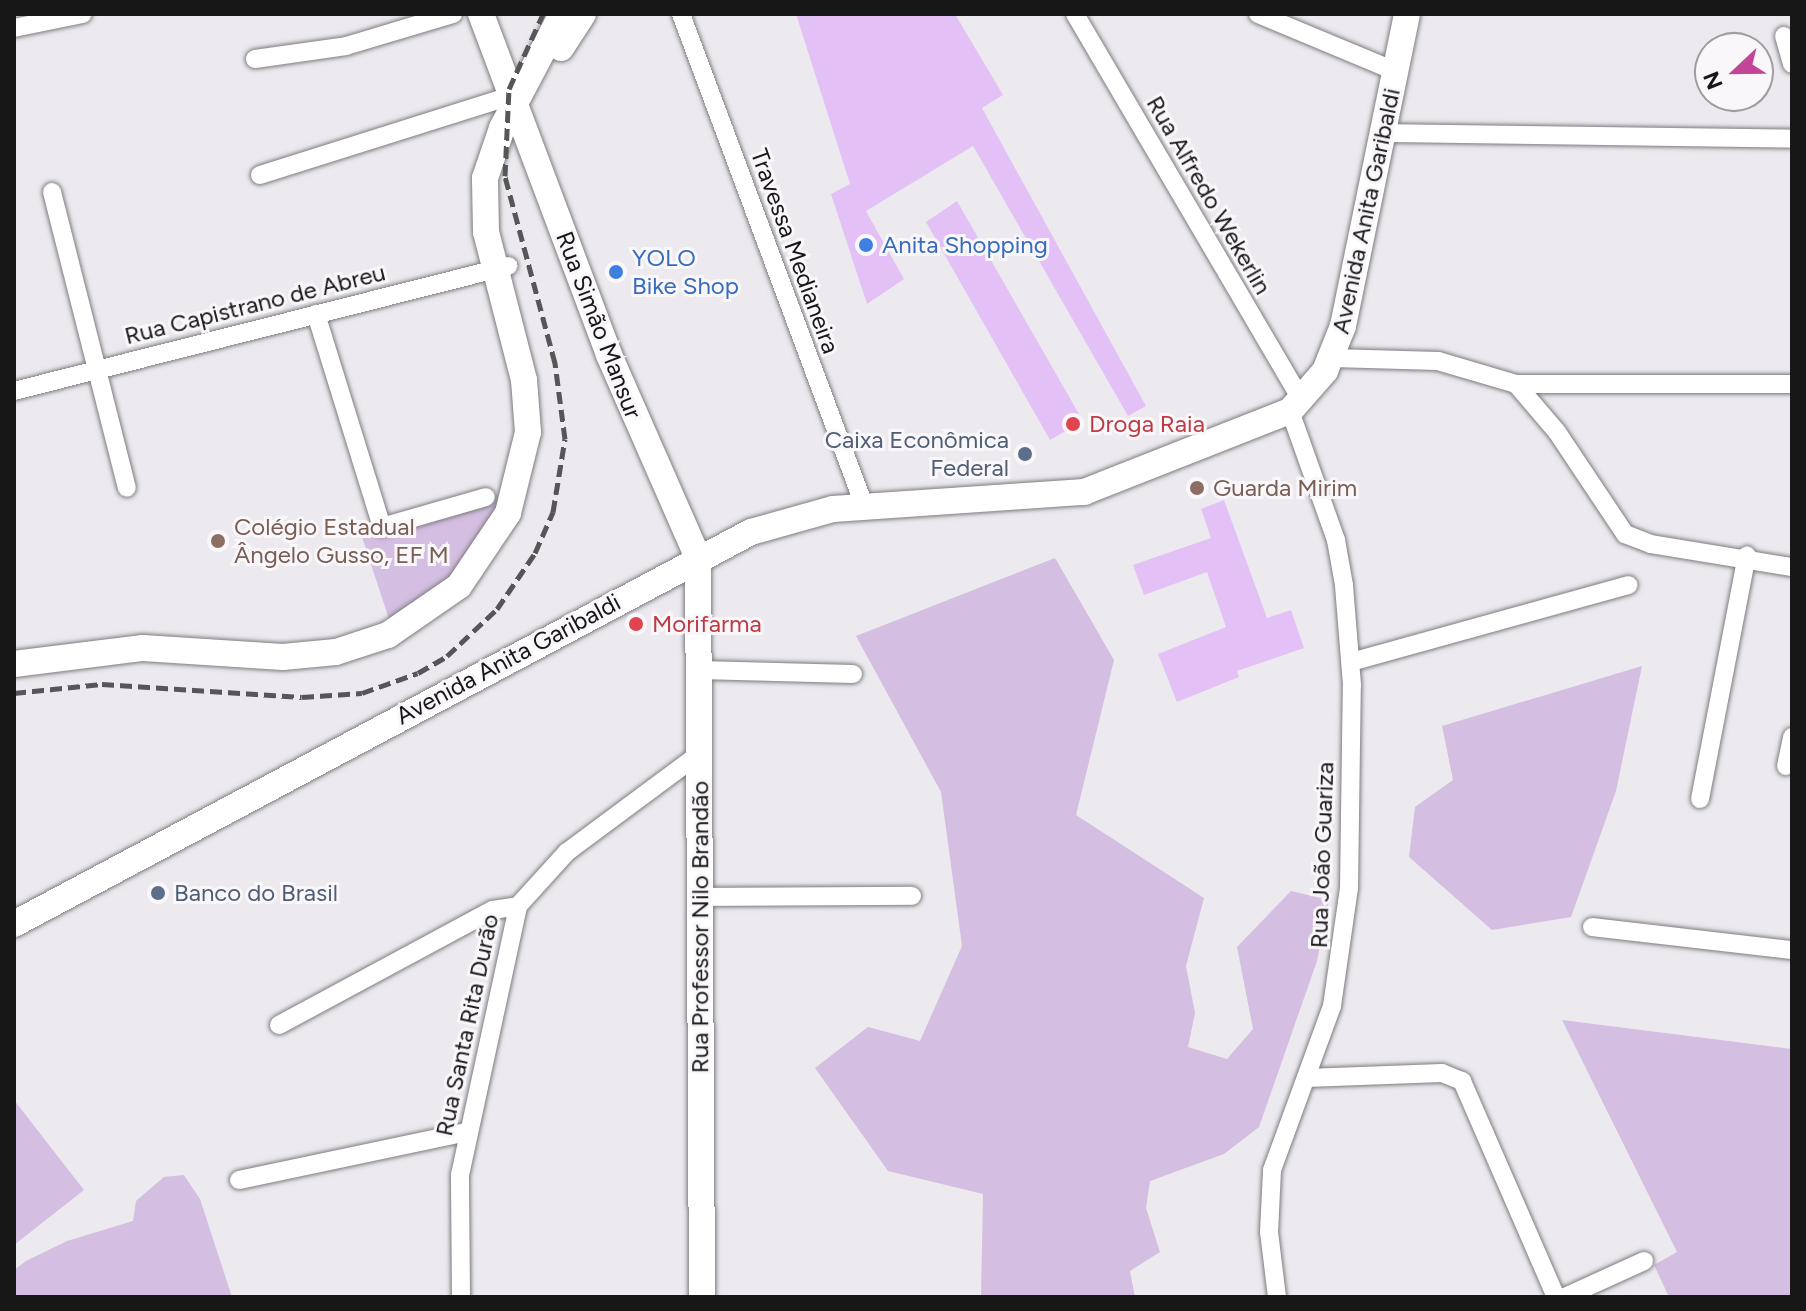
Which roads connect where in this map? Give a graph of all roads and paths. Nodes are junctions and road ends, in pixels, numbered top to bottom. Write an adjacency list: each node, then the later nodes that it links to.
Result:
1 (83, 14): 10 (street)
2 (453, 14): 14 (street)
3 (562, 14): 13 (main road)
4 (583, 14): 17 (main road)
5 (681, 14): 32 (street, Travessa Medianeira)
6 (1075, 14): 29 (street, Rua Alfredo Wekerlin)
7 (1258, 14): 16 (street)
8 (1407, 14): 16 (main road, Avenida Anita Garibaldi)
9 (495, 15): 12 (main road, Rua Simão Mansur); 17 (main road, Rua Simão Mansur)
10 (14, 28)
11 (1784, 36): 15 (street)
12 (505, 57): 13 (main road); 17 (main road, Rua Simão Mansur)
13 (539, 57): 17 (main road)
14 (255, 59)
15 (1792, 64)
16 (1395, 71): 18 (main road, Avenida Anita Garibaldi)
17 (514, 102): 20 (street); 22 (main road); 34 (main road, Rua Simão Mansur)
18 (1383, 133): 19 (street); 24 (main road, Avenida Anita Garibaldi)
19 (1792, 139)
20 (260, 175)
21 (52, 192): 25 (street)
22 (502, 268): 23 (street, Rua Capistrano de Abreu); 38 (main road)
23 (316, 314): 25 (street, Rua Capistrano de Abreu); 31 (street)
24 (1333, 358): 26 (street); 29 (main road, Avenida Anita Garibaldi)
25 (97, 369): 28 (street, Rua Capistrano de Abreu); 30 (street)
26 (1516, 384): 27 (street); 33 (street)
27 (1792, 384)
28 (14, 391)
29 (1296, 406): 32 (main road, Avenida Anita Garibaldi); 37 (street, Rua João Guariza)
30 (127, 488)
31 (486, 497)
32 (864, 505): 34 (main road, Avenida Anita Garibaldi)
33 (1747, 556): 35 (street); 44 (street)
34 (698, 558): 39 (main road, Rua Professor Nilo Brandão); 48 (main road, Avenida Anita Garibaldi)
35 (1792, 567)
36 (1629, 585): 37 (street)
37 (1351, 662): 52 (street, Rua João Guariza)
38 (14, 664)
39 (699, 670): 40 (street); 42 (main road, Rua Professor Nilo Brandão)
40 (853, 674)
41 (1792, 737): 43 (street)
42 (699, 754): 46 (main road, Rua Professor Nilo Brandão); 47 (street, Rua Santa Rita Durão)
43 (1786, 766)
44 (1700, 799)
45 (912, 896): 46 (street)
46 (700, 897): 57 (main road, Rua Professor Nilo Brandão)
47 (518, 906): 51 (street); 53 (street, Rua Santa Rita Durão)
48 (14, 924)
49 (1592, 927): 50 (street)
50 (1792, 950)
51 (279, 1025)
52 (1306, 1078): 58 (street, Rua João Guariza); 59 (street)
53 (467, 1132): 54 (street); 56 (street, Rua Santa Rita Durão)
54 (239, 1180)
55 (1644, 1261): 60 (street)
56 (461, 1297)
57 (702, 1297)
58 (1277, 1297)
59 (1556, 1297)
60 (1565, 1297)

